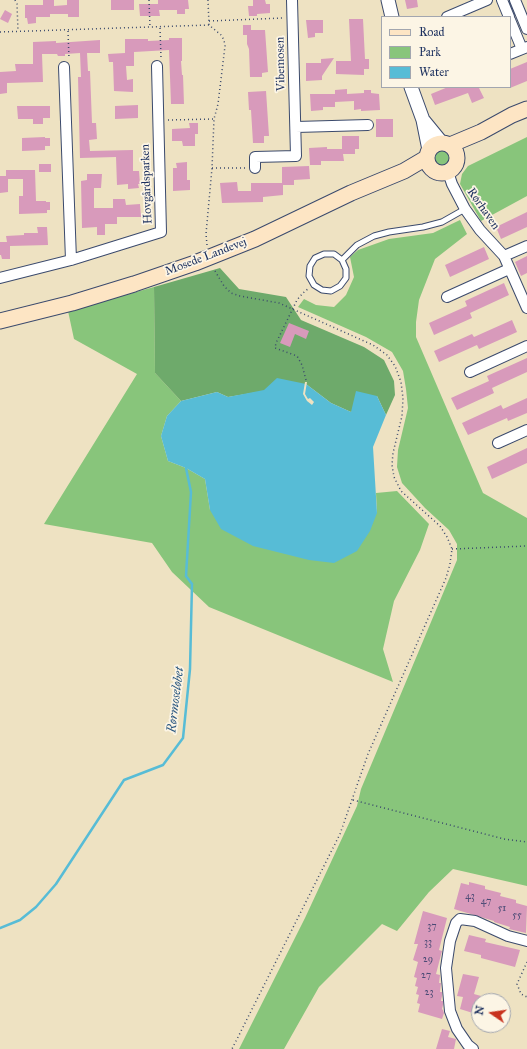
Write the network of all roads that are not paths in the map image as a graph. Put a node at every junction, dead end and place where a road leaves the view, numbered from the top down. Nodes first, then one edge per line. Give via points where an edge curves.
1 (292, 0) edge
2 (388, 0) edge
3 (487, 0) edge
4 (502, 0) edge
5 (514, 0) edge
6 (392, 16) edge
7 (449, 16) edge
8 (508, 16) edge
9 (511, 22) edge
10 (527, 29) edge
11 (525, 48) edge
12 (511, 54) edge
13 (157, 66) road end
14 (64, 67) road end
15 (411, 88) edge
16 (527, 109) edge
17 (423, 120) junction
18 (368, 125) dead end
19 (296, 127) junction
20 (450, 148) junction
21 (429, 159) junction
22 (255, 168) road end
23 (448, 172) junction
24 (465, 209) junction
25 (527, 246) edge
26 (504, 256) junction
27 (71, 260) junction
28 (342, 260) junction
29 (509, 270) junction
30 (0, 278) edge
31 (447, 297) dead end
32 (527, 308) edge
33 (0, 321) edge
34 (527, 346) edge
35 (470, 372) dead end
36 (527, 430) edge
37 (498, 443) dead end
38 (527, 941) edge
39 (473, 1049) edge

1 - 19 street, Vibemosen
2 - 6 street
3 - 7 street
4 - 8 street
5 - 10 street
9 - 11 street
11 - 12 street
13 - 27 street, Hovgårdsparken via 161,232
14 - 27 street
15 - 17 street
16 - 20 main road
17 - 20 street
17 - 21 street
18 - 19 street
19 - 22 street, Vibemosen via 296,156 255,157
20 - 21 main road via 435,144
20 - 23 main road via 456,165
21 - 23 main road via 439,173
21 - 33 main road, Mosede Landevej via 255,239 195,263 72,303
23 - 24 street, Rørhaven
24 - 26 street, Rørhaven
24 - 28 lane via 442,222 374,236 357,245
25 - 26 street
26 - 29 street, Rørhaven
27 - 30 street, Hovgårdsparken
28 - 28 lane via 346,268 346,278 340,286 331,291 322,290 314,285 309,276 310,266 315,258 324,254 334,254
29 - 31 street
29 - 32 street, Rørhaven
34 - 35 street
36 - 37 street
38 - 39 street via 508,936 475,921 460,919 456,923 446,968 450,1011 456,1029

